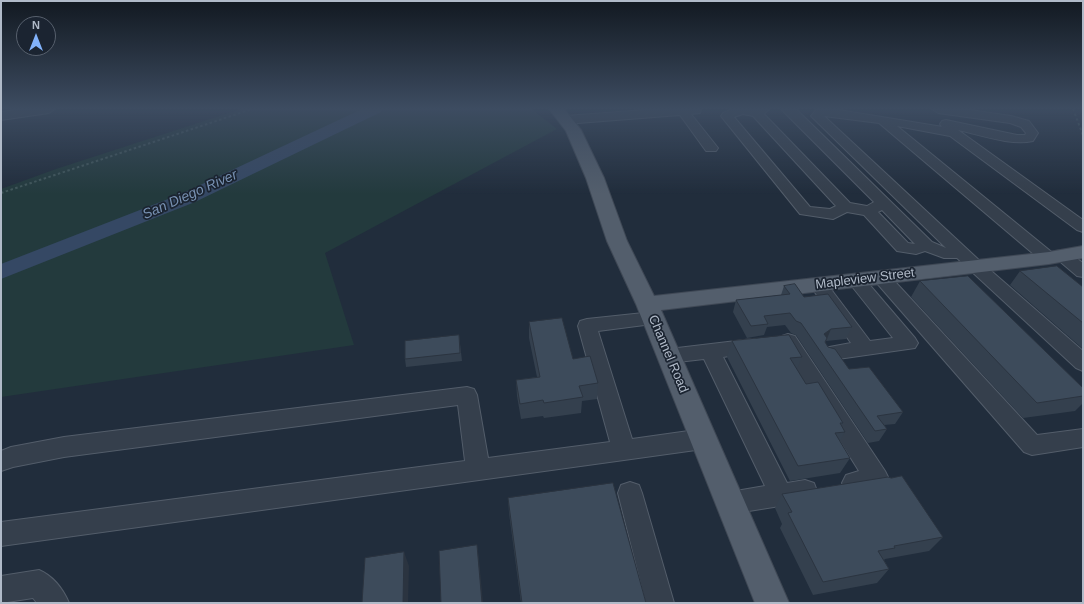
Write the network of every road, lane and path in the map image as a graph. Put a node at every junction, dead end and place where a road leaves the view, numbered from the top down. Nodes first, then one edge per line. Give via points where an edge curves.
1 (173, 137) edge
2 (576, 137) edge
3 (703, 137) edge
4 (744, 137) edge
5 (783, 137) edge
6 (817, 137) edge
7 (839, 137) edge
8 (902, 137) edge
9 (960, 137) edge
10 (1010, 137) edge
11 (1029, 137) edge
12 (711, 148) dead end
13 (1, 193) edge
14 (883, 203) junction
15 (845, 207) junction
16 (869, 211) junction
17 (1083, 227) edge
18 (926, 246) junction
19 (1083, 252) edge
20 (968, 259) junction
21 (1049, 261) junction
22 (948, 269) junction
23 (1083, 272) edge
24 (880, 277) junction
25 (856, 280) junction
26 (818, 284) junction
27 (964, 286) edge
28 (650, 311) junction
29 (865, 348) junction
30 (710, 351) junction
31 (831, 352) edge
32 (668, 356) junction
33 (1083, 363) edge
34 (1083, 438) edge
35 (703, 439) junction
36 (624, 450) junction
37 (1, 461) edge
38 (478, 469) junction
39 (630, 493) dead end
40 (781, 495) junction
41 (730, 503) junction
42 (1, 534) edge
43 (1, 591) edge
44 (55, 603) edge
45 (660, 603) edge
46 (772, 603) edge

1 - 13 path
2 - 28 main road, Channel Road via 592,171 617,242
3 - 12 lane
4 - 15 lane via 805,211 833,214
5 - 15 lane
6 - 14 lane
7 - 20 lane
8 - 21 lane
9 - 17 lane
10 - 11 lane
14 - 16 lane
14 - 18 lane
15 - 16 lane
16 - 18 lane via 903,247 916,249
18 - 20 lane
19 - 21 main road, Mapleview Street
20 - 21 main road, Mapleview Street
20 - 22 main road, Mapleview Street
20 - 33 lane
21 - 23 lane
22 - 24 main road, Mapleview Street
22 - 27 lane
24 - 25 main road, Mapleview Street
24 - 34 lane via 1032,446
25 - 26 main road, Mapleview Street
25 - 29 lane via 908,343
26 - 28 main road, Mapleview Street
26 - 29 lane
28 - 32 main road, Channel Road
28 - 36 lane via 587,326
29 - 31 lane
30 - 32 lane
30 - 40 lane
30 - 40 lane via 788,341 877,479
32 - 35 main road, Channel Road
35 - 36 lane
35 - 41 main road, Channel Road
36 - 38 lane
37 - 38 lane via 64,447 467,395
38 - 42 lane
39 - 45 lane
40 - 41 lane
41 - 46 main road, Channel Road
43 - 44 lane via 39,584

